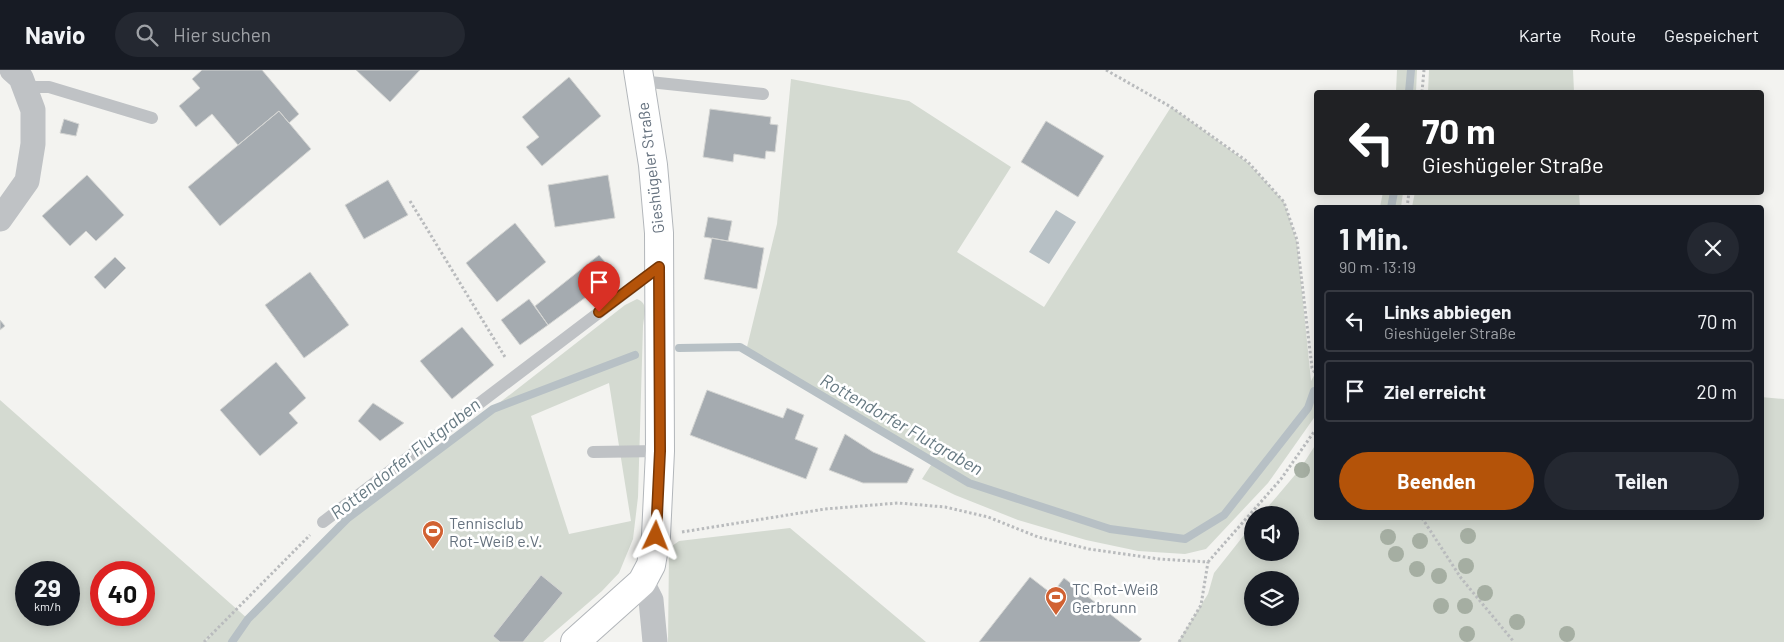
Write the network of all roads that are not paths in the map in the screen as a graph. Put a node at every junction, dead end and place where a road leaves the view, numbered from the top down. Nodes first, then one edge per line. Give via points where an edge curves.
1 (639, 75) edge
2 (18, 79) edge
3 (764, 94) dead end
4 (152, 118) dead end
5 (0, 220) edge
6 (659, 267) junction
7 (660, 451) junction
8 (593, 452) dead end
9 (323, 522) road end
10 (646, 574) junction
11 (575, 642) edge
12 (655, 642) edge

1 - 3 lane
1 - 6 street, Gieshügeler Straße via 653,164
2 - 4 lane
2 - 5 street via 33,110 33,144 27,181
6 - 7 street, Gieshügeler Straße
6 - 9 lane
7 - 8 lane
7 - 10 street, Gieshügeler Straße via 656,536
10 - 11 street
10 - 12 street

